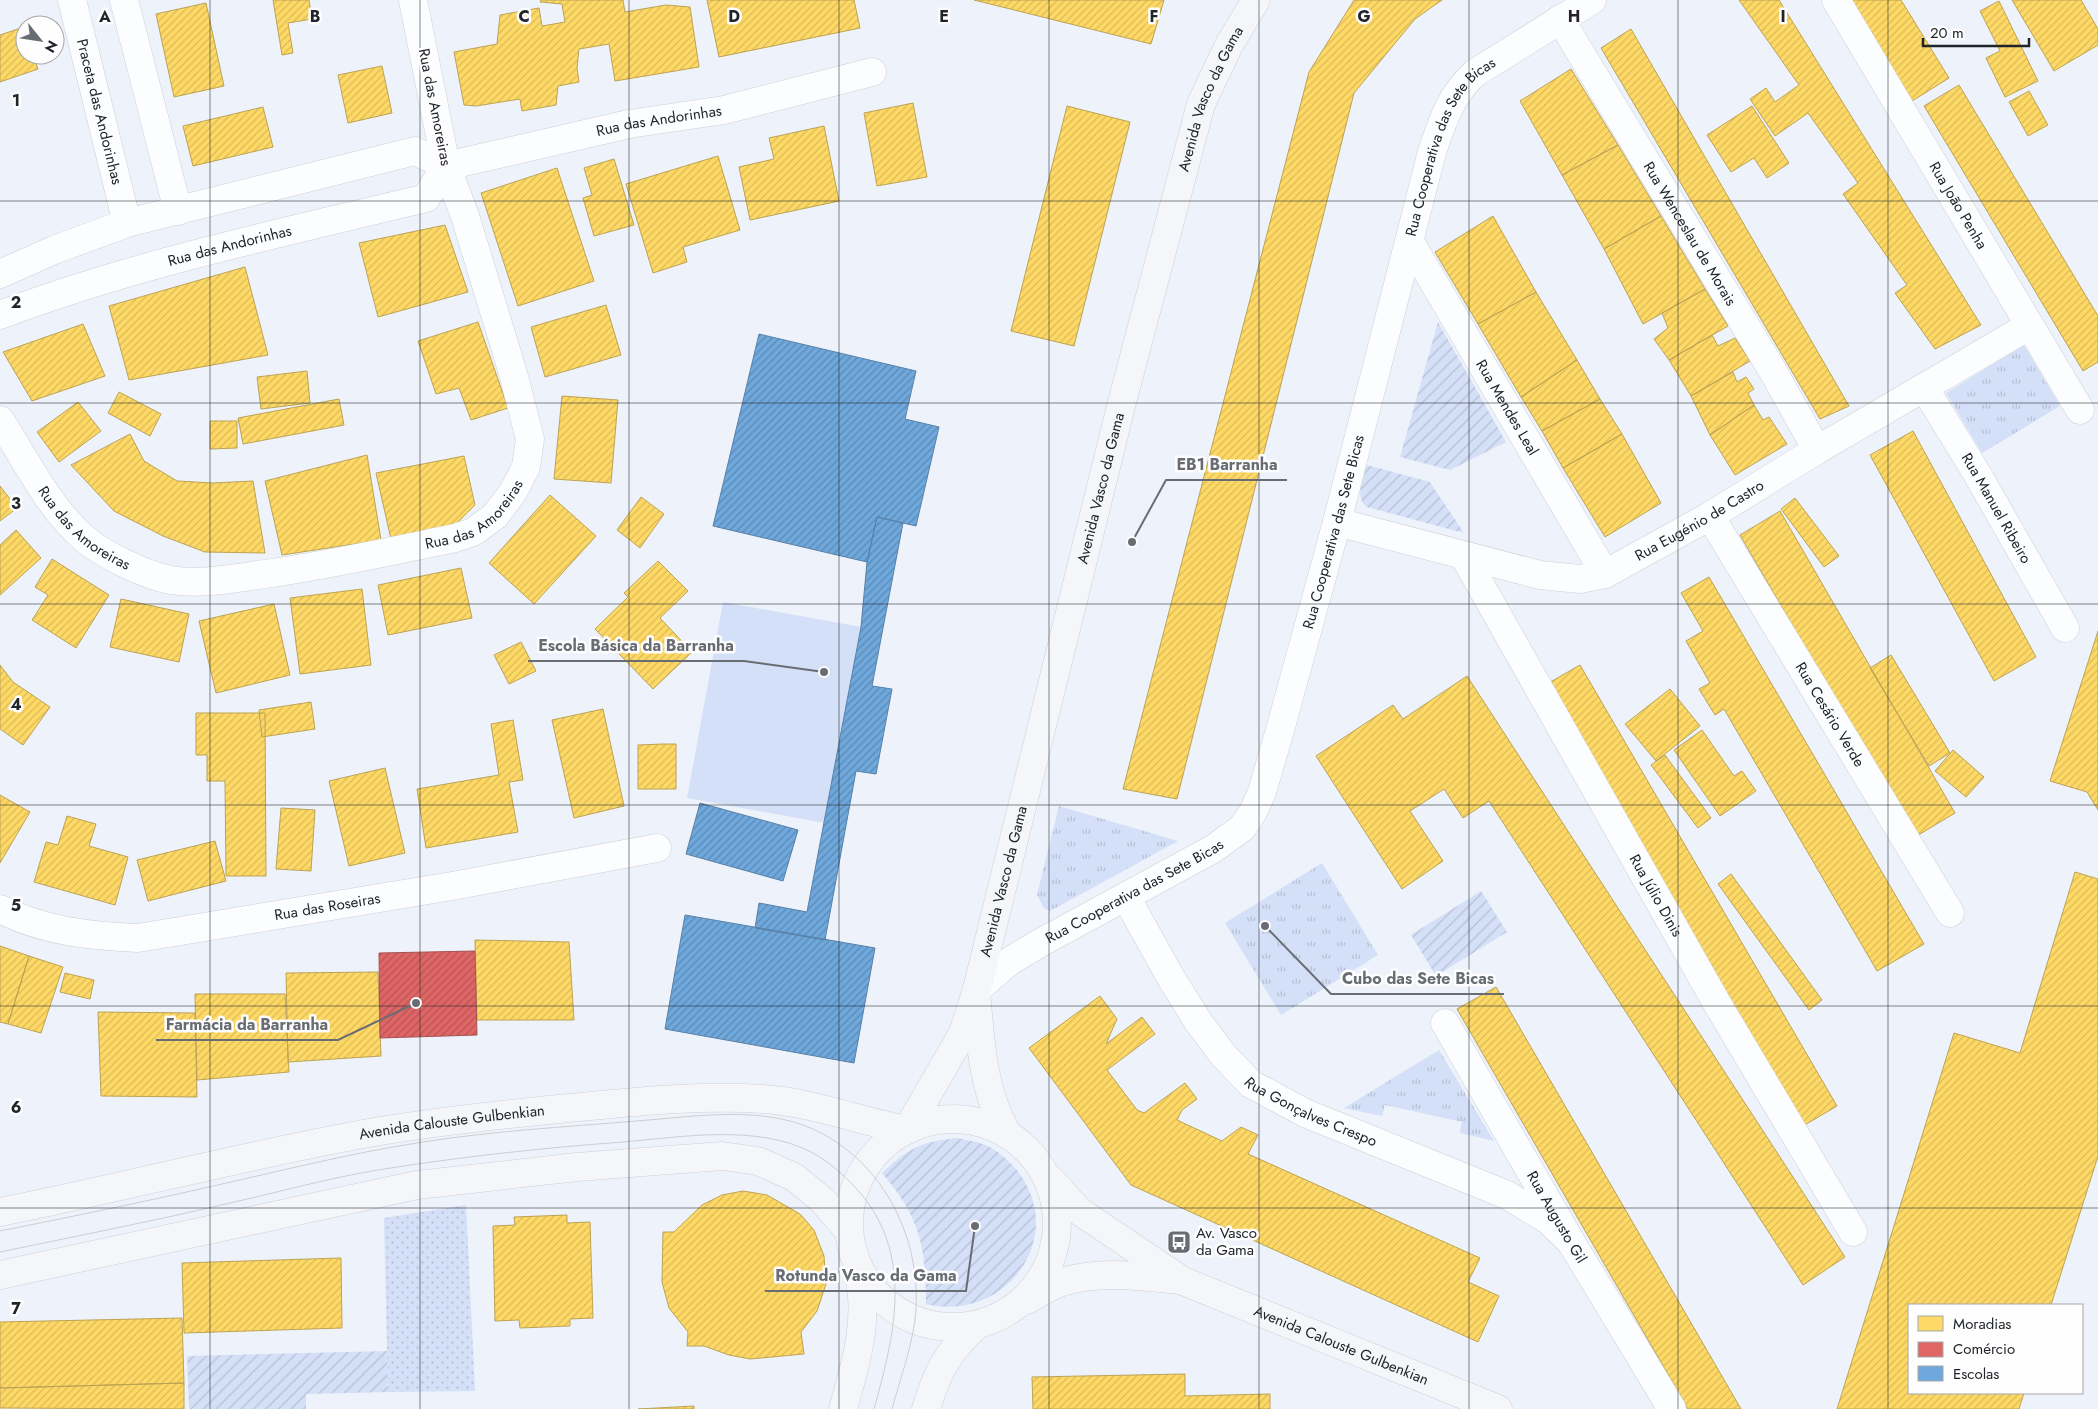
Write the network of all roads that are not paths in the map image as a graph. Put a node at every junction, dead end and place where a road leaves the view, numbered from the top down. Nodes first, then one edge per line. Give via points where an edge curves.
1 (72, 0) edge
2 (124, 0) edge
3 (414, 0) edge
4 (1256, 0) edge
5 (1592, 0) edge
6 (1836, 0) edge
7 (1560, 19) junction
8 (872, 72) dead end
9 (446, 166) junction
10 (178, 210) junction
11 (127, 223) junction
12 (1410, 242) junction
13 (0, 274) edge
14 (0, 315) edge
15 (2029, 326) junction
16 (1925, 388) junction
17 (2080, 410) dead end
18 (0, 420) edge
19 (1817, 450) junction
20 (1710, 516) junction
21 (1337, 522) junction
22 (1464, 556) junction
23 (1605, 574) junction
24 (2065, 628) dead end
25 (657, 848) dead end
26 (1126, 897) junction
27 (0, 909) edge
28 (1950, 914) dead end
29 (976, 989) junction
30 (1445, 1023) dead end
31 (907, 1130) junction
32 (1008, 1134) junction
33 (1043, 1171) junction
34 (0, 1212) edge
35 (1853, 1232) dead end
36 (851, 1241) junction
37 (1571, 1242) junction
38 (0, 1275) edge
39 (1183, 1280) junction
40 (1017, 1305) junction
41 (977, 1325) junction
42 (843, 1409) edge
43 (926, 1409) edge
44 (1498, 1409) edge
45 (1672, 1409) edge

1 - 11 street, Praceta das Andorinhas
2 - 10 street
3 - 9 street, Rua das Amoreiras
4 - 29 main road, Avenida Vasco da Gama via 1229,45 1201,104 1118,415
5 - 7 street, Rua Cooperativa das Sete Bicas
6 - 15 street, Rua João Penha
7 - 12 street, Rua Cooperativa das Sete Bicas via 1475,72 1459,87 1432,152
7 - 19 street, Rua Wenceslau de Morais
8 - 9 street, Rua das Andorinhas via 724,110 629,124
9 - 10 street via 415,151
9 - 14 street, Rua das Andorinhas via 426,198 137,269 69,289
9 - 18 street, Rua das Amoreiras via 468,225 530,440 526,467 513,492 495,516 473,532 308,568 237,578 170,580 114,557 87,541 68,524
10 - 11 street
11 - 13 street
12 - 21 street, Rua Cooperativa das Sete Bicas
12 - 23 street, Rua Mendes Leal
15 - 16 street, Rua Eugénio de Castro
15 - 17 street, Rua João Penha
16 - 19 street, Rua Eugénio de Castro
16 - 24 street, Rua Manuel Ribeiro
19 - 20 street, Rua Eugénio de Castro
20 - 23 street, Rua Eugénio de Castro
20 - 28 street, Rua Cesário Verde
21 - 22 street, Rua Eugénio de Castro
21 - 26 street, Rua Cooperativa das Sete Bicas via 1262,792 1252,812 1242,828 1213,849
22 - 23 street, Rua Eugénio de Castro via 1540,575 1580,579
22 - 35 street, Rua Júlio Dinis via 1715,1000
25 - 27 street, Rua das Roseiras via 138,938 90,936 54,928
26 - 29 street, Rua Cooperativa das Sete Bicas via 1010,961
26 - 37 street, Rua Gonçalves Crespo via 1199,1023 1251,1084 1305,1113 1507,1195 1548,1220
29 - 31 main road, Avenida Vasco da Gama via 963,1033
29 - 32 main road, Avenida Vasco da Gama via 983,1072 990,1098
30 - 37 street, Rua Augusto Gil
31 - 32 main road via 935,1121 960,1119 985,1124
31 - 34 main road, Avenida Calouste Gulbenkian via 800,1104 765,1099 686,1098 599,1105 380,1131
31 - 36 main road via 880,1150 865,1168 850,1209
32 - 33 main road via 1028,1151
33 - 39 main road, Avenida Calouste Gulbenkian via 1079,1211
33 - 40 main road via 1055,1198 1057,1228 1052,1257 1038,1284
36 - 38 main road via 822,1200 794,1177 758,1161 722,1156 577,1167 417,1185
36 - 41 main road via 865,1277 877,1294 896,1310 915,1320 945,1328
36 - 42 main road via 860,1278 862,1324 859,1350
37 - 45 street, Rua Augusto Gil
39 - 40 main road, Avenida Calouste Gulbenkian via 1118,1274 1089,1276 1061,1282
39 - 44 main road, Avenida Calouste Gulbenkian
40 - 41 main road
41 - 43 main road via 942,1365

